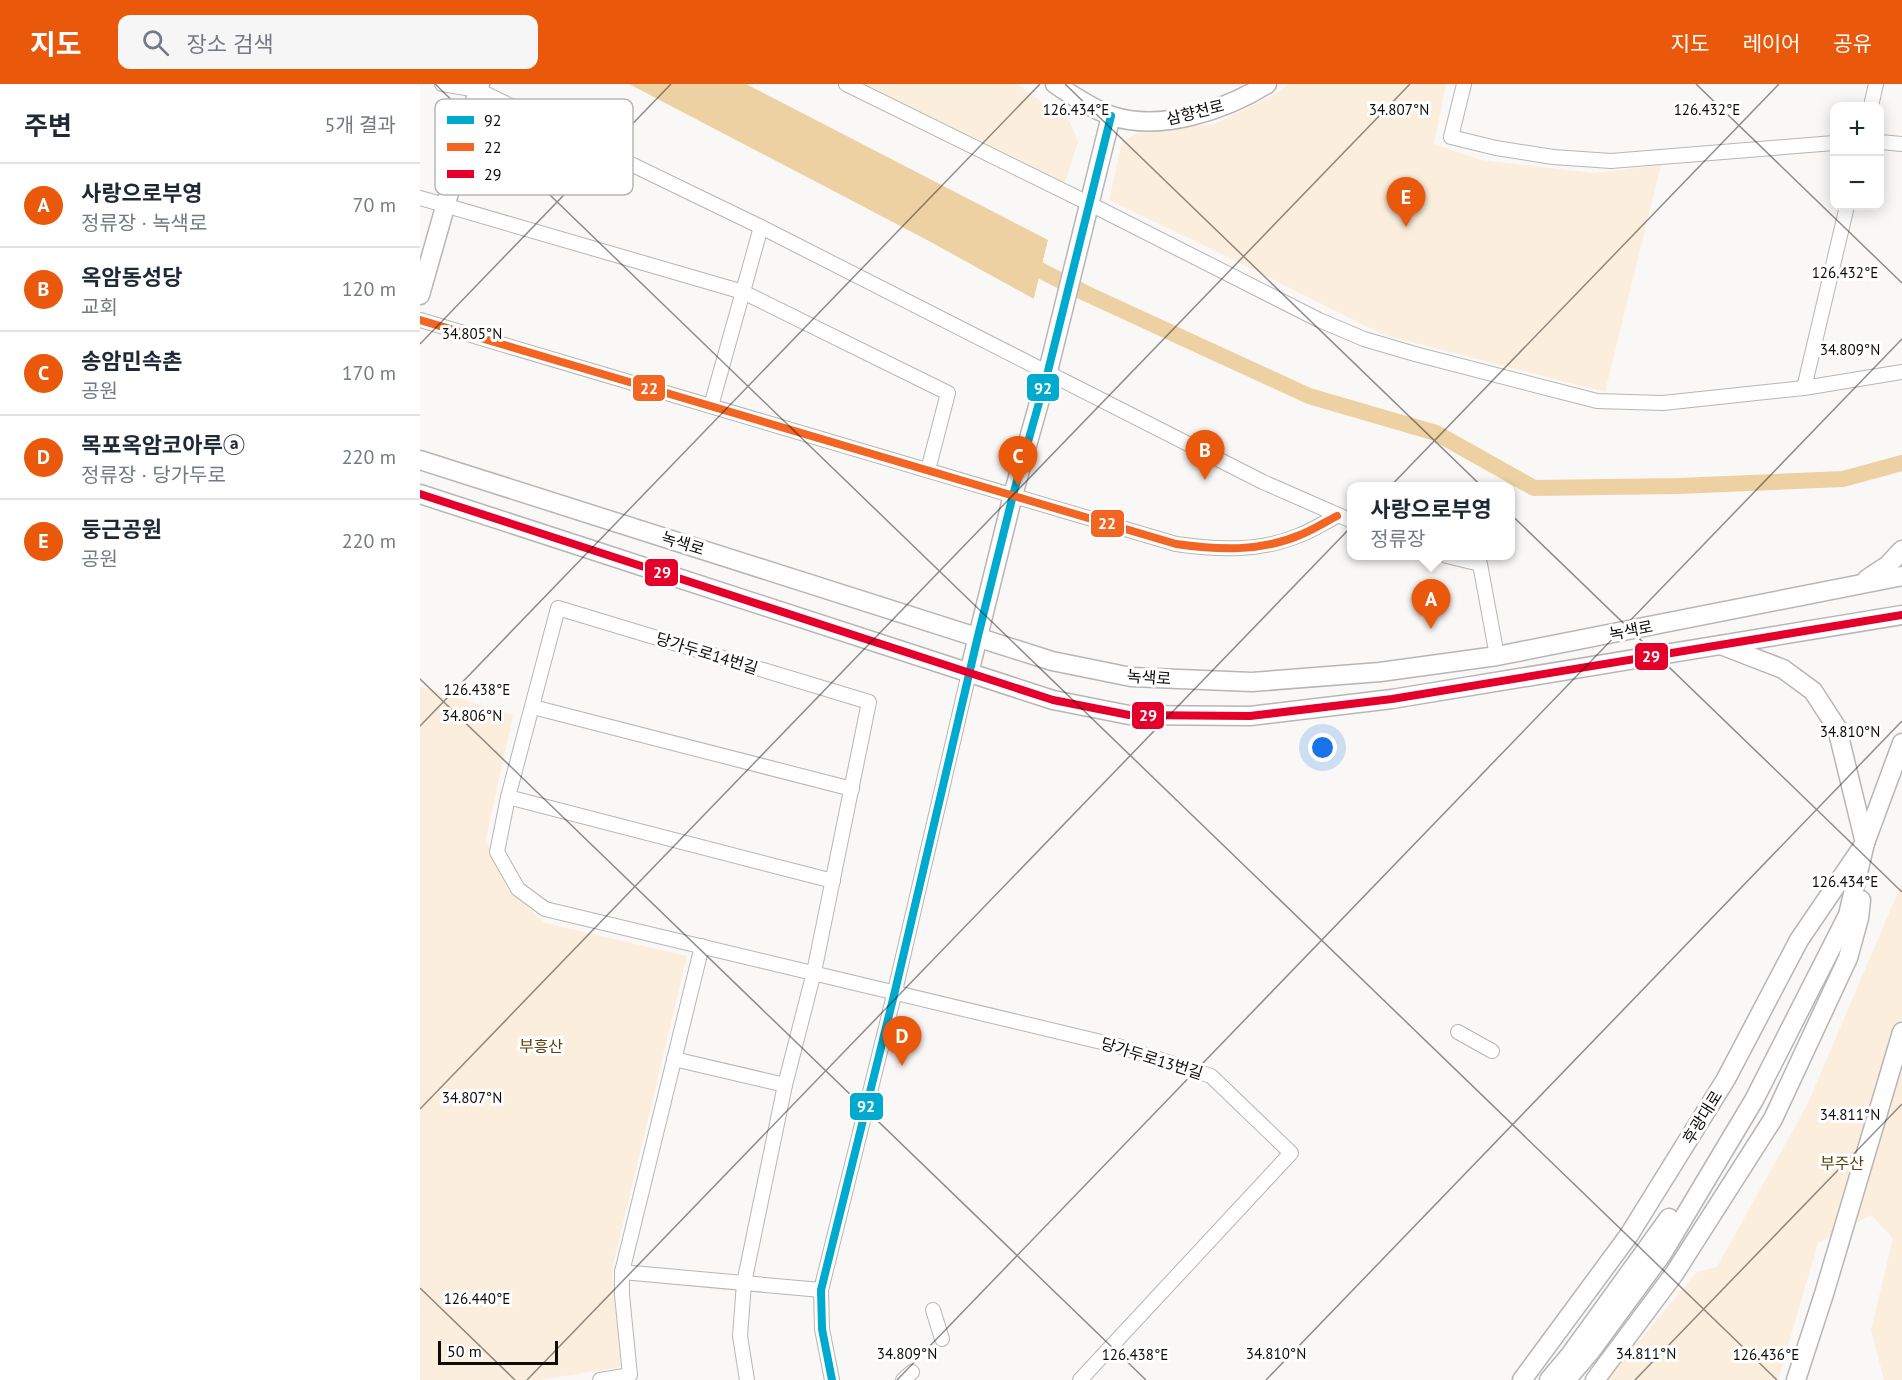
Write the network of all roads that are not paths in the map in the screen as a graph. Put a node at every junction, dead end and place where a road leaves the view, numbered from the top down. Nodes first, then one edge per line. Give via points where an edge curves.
1 (442, 84) edge
2 (846, 84) edge
3 (1055, 84) edge
4 (1267, 84) edge
5 (1464, 84) edge
6 (1876, 84) edge
7 (479, 87) edge
8 (503, 99) edge
9 (1872, 102) edge
10 (1111, 116) junction
11 (1884, 142) edge
12 (1830, 143) edge
13 (1902, 144) edge
14 (633, 163) edge
15 (449, 195) edge
16 (420, 198) edge
17 (446, 206) junction
18 (1089, 209) junction
19 (1846, 210) edge
20 (761, 227) junction
21 (742, 292) junction
22 (420, 295) edge
23 (420, 320) edge
24 (1049, 364) junction
25 (1902, 372) edge
26 (1804, 388) junction
27 (711, 405) junction
28 (420, 460) edge
29 (928, 470) junction
30 (420, 494) edge
31 (1013, 495) junction
32 (1337, 516) junction
33 (1347, 519) edge
34 (1902, 550) edge
35 (1465, 560) edge
36 (1902, 576) edge
37 (1859, 584) junction
38 (1902, 615) edge
39 (978, 636) junction
40 (1719, 645) junction
41 (1497, 656) junction
42 (969, 673) junction
43 (533, 707) junction
44 (1902, 743) edge
45 (1902, 766) edge
46 (1887, 784) junction
47 (852, 789) junction
48 (508, 797) junction
49 (1864, 843) junction
50 (833, 881) junction
51 (702, 946) junction
52 (814, 972) junction
53 (895, 992) junction
54 (1458, 1032) dead end
55 (1902, 1032) edge
56 (1492, 1051) dead end
57 (674, 1059) junction
58 (785, 1085) junction
59 (622, 1272) junction
60 (744, 1283) junction
61 (821, 1290) junction
62 (933, 1310) dead end
63 (942, 1339) dead end
64 (631, 1377) edge
65 (600, 1380) edge
66 (747, 1380) edge
67 (832, 1380) edge
68 (1080, 1380) edge
69 (1522, 1380) edge
70 (1549, 1380) edge
71 (1566, 1380) edge
72 (1595, 1380) edge
73 (1796, 1380) edge

1 - 7 street
2 - 18 street
3 - 10 street, 삼향천로
4 - 10 street, 삼향천로 via 1223,107 1189,117 1163,121
5 - 12 street via 1451,137 1508,150 1611,161
6 - 9 street
7 - 8 street
10 - 18 street
11 - 13 street
14 - 20 street
15 - 17 street
16 - 17 street
17 - 21 street
17 - 22 street
18 - 24 street
18 - 26 street via 1337,327 1394,348 1494,376 1597,401 1663,403
19 - 26 street
20 - 21 street
20 - 24 street via 875,286
21 - 27 street
21 - 29 street via 948,393
23 - 27 street
24 - 31 street
24 - 32 street via 1263,482
25 - 26 street
27 - 29 street
28 - 39 street, 녹색로
29 - 31 street
30 - 42 street, 녹색로
31 - 32 street via 1176,544 1225,549 1278,542
31 - 39 street
32 - 33 street
34 - 37 street via 1888,566
35 - 41 street via 1479,564
36 - 37 street, 녹색로
37 - 41 street, 녹색로
38 - 40 street, 녹색로
39 - 41 street, 녹색로 via 1052,661 1131,677 1252,682 1380,672
39 - 42 street
40 - 42 street, 녹색로 via 1392,699 1250,716 1130,715 1053,700
40 - 49 street via 1783,669 1813,691 1837,728
42 - 53 street
43 - 47 street
43 - 47 street, 당가두로14번길 via 558,608 869,702
43 - 48 street, 당가두로14번길
44 - 46 street, 후광대로
45 - 46 street
46 - 49 street, 후광대로
47 - 50 street, 당가두로14번길
48 - 50 street
48 - 51 street, 당가두로14번길 via 497,852 518,889 545,909
49 - 69 street, 후광대로 via 1799,940 1726,1079 1629,1235
49 - 70 street, 후광대로 via 1832,920 1745,1095 1661,1232
49 - 71 street, 후광대로 via 1848,915 1754,1100 1662,1254
49 - 72 street, 후광대로 via 1859,918 1848,958 1773,1119 1674,1274
50 - 52 street, 당가두로14번길
51 - 52 street, 당가두로14번길
51 - 57 street
52 - 53 street
52 - 58 street
53 - 61 street
53 - 68 street, 당가두로13번길 via 1118,1046 1211,1076 1291,1153
54 - 56 street
55 - 73 street
57 - 58 street
57 - 59 street
58 - 60 street
59 - 60 street
59 - 64 street
60 - 61 street
60 - 66 street via 740,1336
61 - 67 street via 822,1329
62 - 63 street
64 - 65 street

